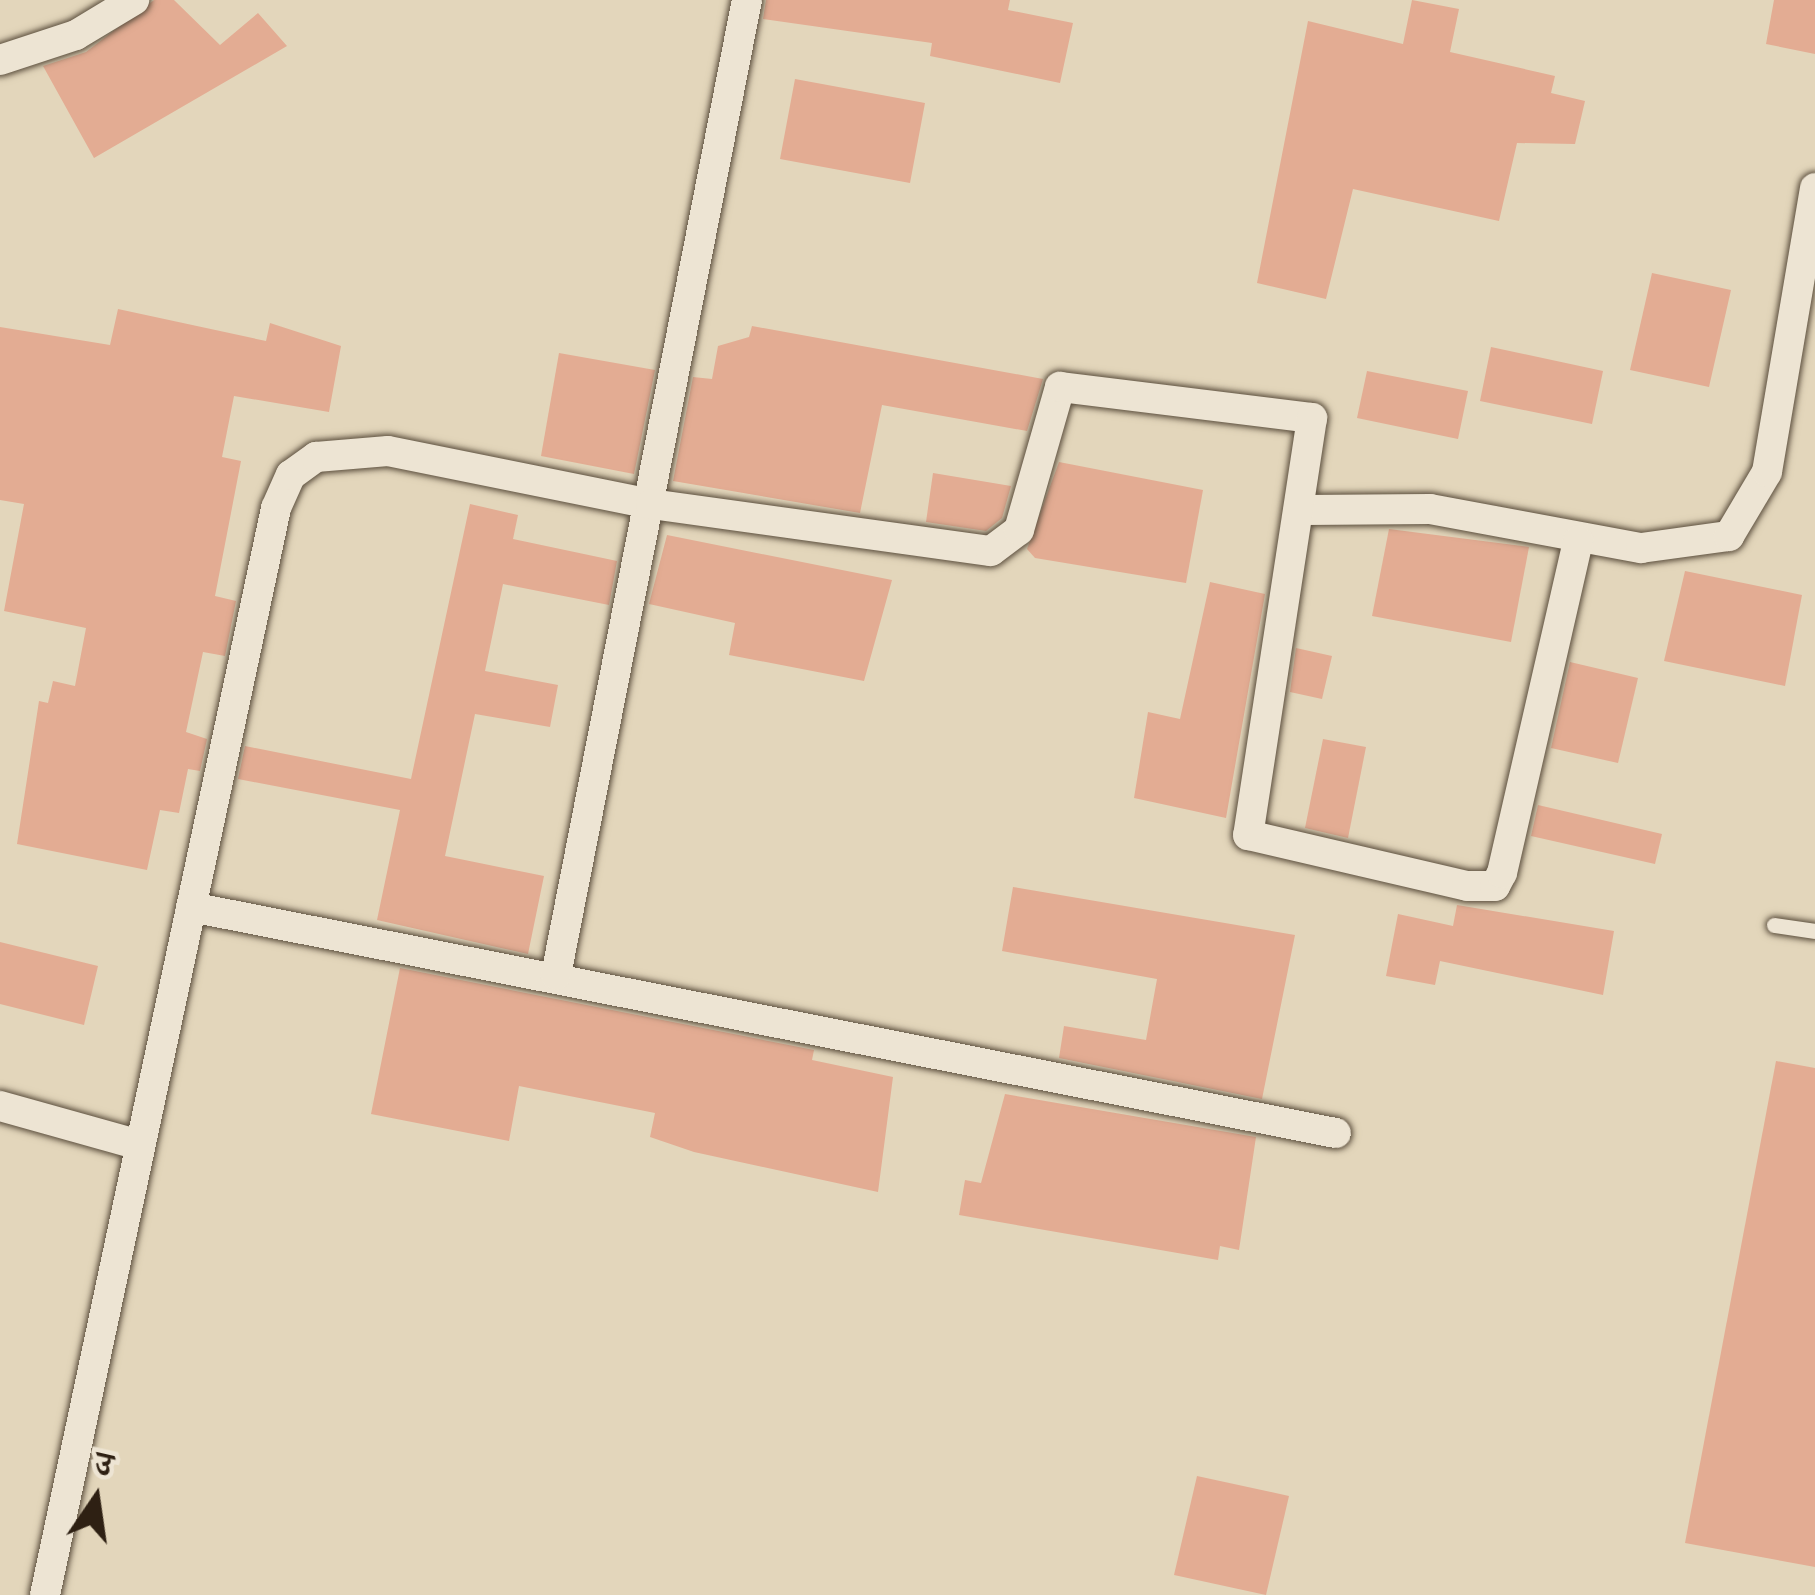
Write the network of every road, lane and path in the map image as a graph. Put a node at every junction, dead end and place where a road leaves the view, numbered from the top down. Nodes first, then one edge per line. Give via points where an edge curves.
1 (134, 0) edge
2 (746, 0) edge
3 (0, 60) edge
4 (1815, 188) edge
5 (651, 504) junction
6 (1306, 510) junction
7 (1578, 541) junction
8 (191, 907) junction
9 (1774, 925) dead end
10 (1815, 931) edge
11 (556, 975) junction
12 (0, 1106) edge
13 (1336, 1133) dead end
14 (136, 1144) junction
15 (46, 1595) edge

1 - 3 street via 76,35
2 - 5 street
4 - 7 street via 1754,509 1729,536 1696,548
5 - 6 street via 991,551 1019,530 1049,402 1060,388 1088,385 1312,418
5 - 8 street via 388,451 316,457 291,475
5 - 11 street
6 - 7 street via 1430,509
6 - 7 street via 1248,835 1467,886 1495,886 1502,874
8 - 11 street
8 - 14 street
9 - 10 lane
11 - 13 street
12 - 14 street
14 - 15 street

